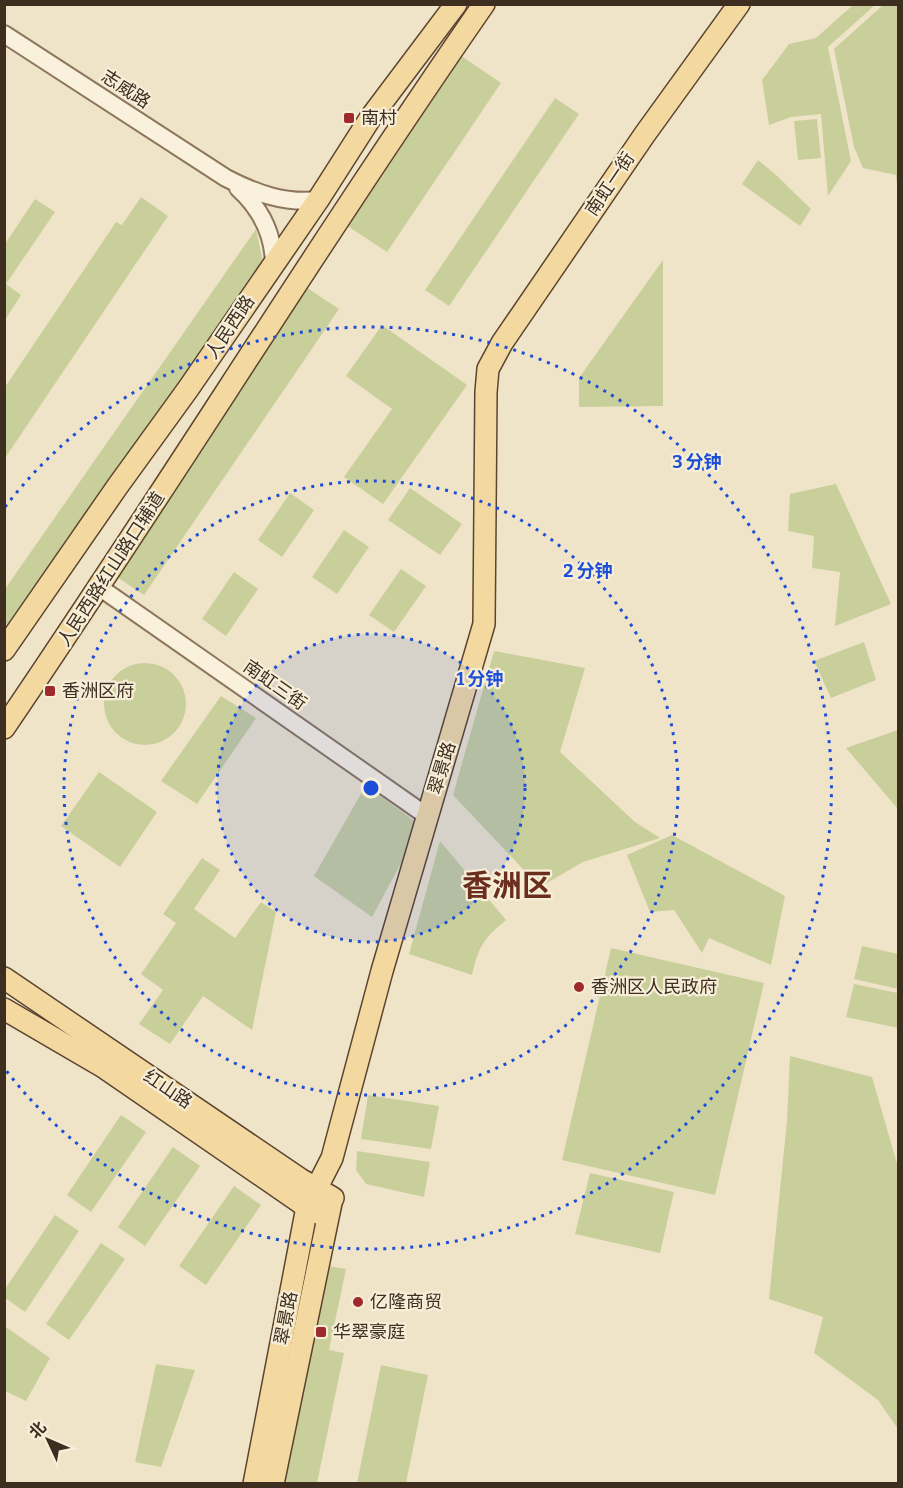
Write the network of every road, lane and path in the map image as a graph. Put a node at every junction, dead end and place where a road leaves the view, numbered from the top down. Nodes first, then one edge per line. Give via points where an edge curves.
1 (438, 4) edge
2 (456, 4) edge
3 (484, 4) edge
4 (739, 4) edge
5 (4, 34) edge
6 (372, 117) junction
7 (226, 178) junction
8 (318, 200) junction
9 (274, 263) junction
10 (488, 369) joint
11 (215, 407) joint
12 (99, 587) junction
13 (4, 650) edge
14 (4, 728) edge
15 (427, 816) junction
16 (4, 978) edge
17 (4, 1009) edge
18 (320, 1202) junction
19 (254, 1484) edge
20 (273, 1484) edge

1 - 6 main road
2 - 6 main road, 人民西路
3 - 11 main road, 人民西路
4 - 10 main road, 南虹一街 via 645,134
5 - 7 street, 志威路
6 - 8 main road, 人民西路
7 - 8 street, 志威路 via 279,198
7 - 9 street, 志威路 via 254,204 268,228
8 - 9 main road, 人民西路
9 - 13 main road, 人民西路
10 - 15 main road, 翠景路 via 484,624
11 - 12 main road, 人民西路红山路口辅道
12 - 14 main road, 人民西路红山路口辅道
12 - 15 street, 南虹三街
15 - 18 main road, 翠景路
16 - 18 main road, 红山路
17 - 18 main road, 红山路
18 - 19 main road, 翠景路
18 - 20 main road, 翠景路

